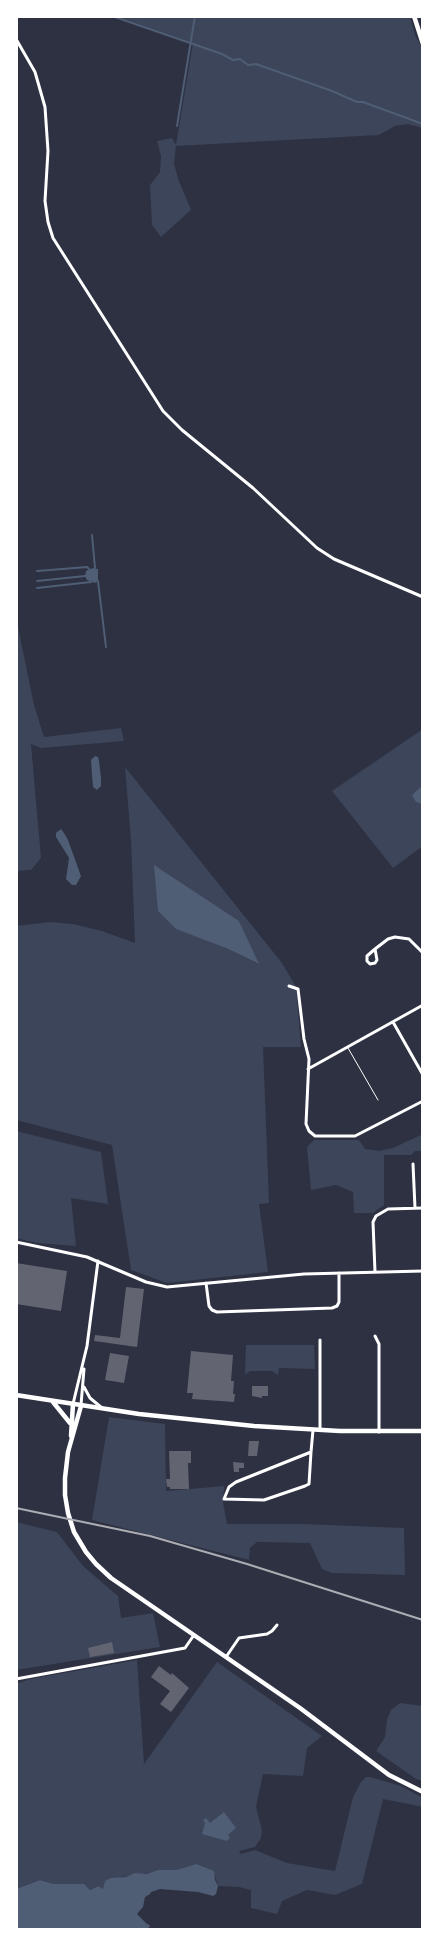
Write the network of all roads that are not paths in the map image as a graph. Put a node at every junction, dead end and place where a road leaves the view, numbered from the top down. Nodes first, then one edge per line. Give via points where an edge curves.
1 (414, 16) edge
2 (16, 40) edge
3 (423, 44) edge
4 (423, 597) edge
5 (375, 949) junction
6 (423, 953) edge
7 (289, 986) dead end
8 (423, 1005) edge
9 (392, 1022) junction
10 (348, 1048) junction
11 (308, 1069) junction
12 (423, 1075) edge
13 (378, 1100) dead end
14 (423, 1101) edge
15 (414, 1164) dead end
16 (415, 1208) junction
17 (423, 1208) edge
18 (16, 1242) edge
19 (98, 1261) junction
20 (423, 1271) edge
21 (375, 1272) junction
22 (339, 1273) junction
23 (206, 1283) junction
24 (375, 1336) dead end
25 (320, 1340) dead end
26 (84, 1363) junction
27 (84, 1386) junction
28 (16, 1395) edge
29 (52, 1401) junction
30 (74, 1404) junction
31 (81, 1406) junction
32 (102, 1409) junction
33 (71, 1424) junction
34 (313, 1430) junction
35 (320, 1430) junction
36 (423, 1431) edge
37 (380, 1432) junction
38 (71, 1440) junction
39 (311, 1452) junction
40 (277, 1626) dead end
41 (194, 1635) junction
42 (226, 1657) junction
43 (16, 1679) edge
44 (423, 1792) edge

1 - 3 main road
2 - 4 street via 35,72 45,107 48,151 45,201 54,238 163,411 317,548 334,559
5 - 5 street via 366,957 370,964 377,960
5 - 6 street via 388,939 402,936 414,942
7 - 11 street via 298,989
8 - 9 street
9 - 10 street
9 - 12 street
10 - 11 street
10 - 13 lane
11 - 14 street via 306,1124 315,1136 355,1136
15 - 16 street
16 - 17 street
16 - 21 street via 388,1209 376,1216 373,1222
18 - 19 street
19 - 23 street via 146,1282 167,1287
19 - 26 street
20 - 21 street
21 - 22 street
22 - 23 street
22 - 23 street via 339,1302 332,1308 217,1312 209,1306
24 - 37 street via 378,1344
25 - 35 street
26 - 27 street
26 - 30 street
27 - 31 street
27 - 32 street via 90,1398
28 - 29 main road
29 - 30 main road
29 - 33 main road
30 - 31 main road
30 - 33 main road
31 - 32 main road
31 - 38 main road
32 - 34 main road
33 - 38 main road
34 - 35 main road
34 - 39 street
35 - 37 main road
36 - 37 main road
38 - 41 main road via 65,1478 66,1504 71,1524 86,1552 111,1578
39 - 39 street via 236,1482 229,1487 224,1500 264,1500 309,1484
40 - 42 street via 267,1634 239,1638
41 - 42 main road
41 - 43 street via 185,1648
42 - 44 main road via 389,1775

